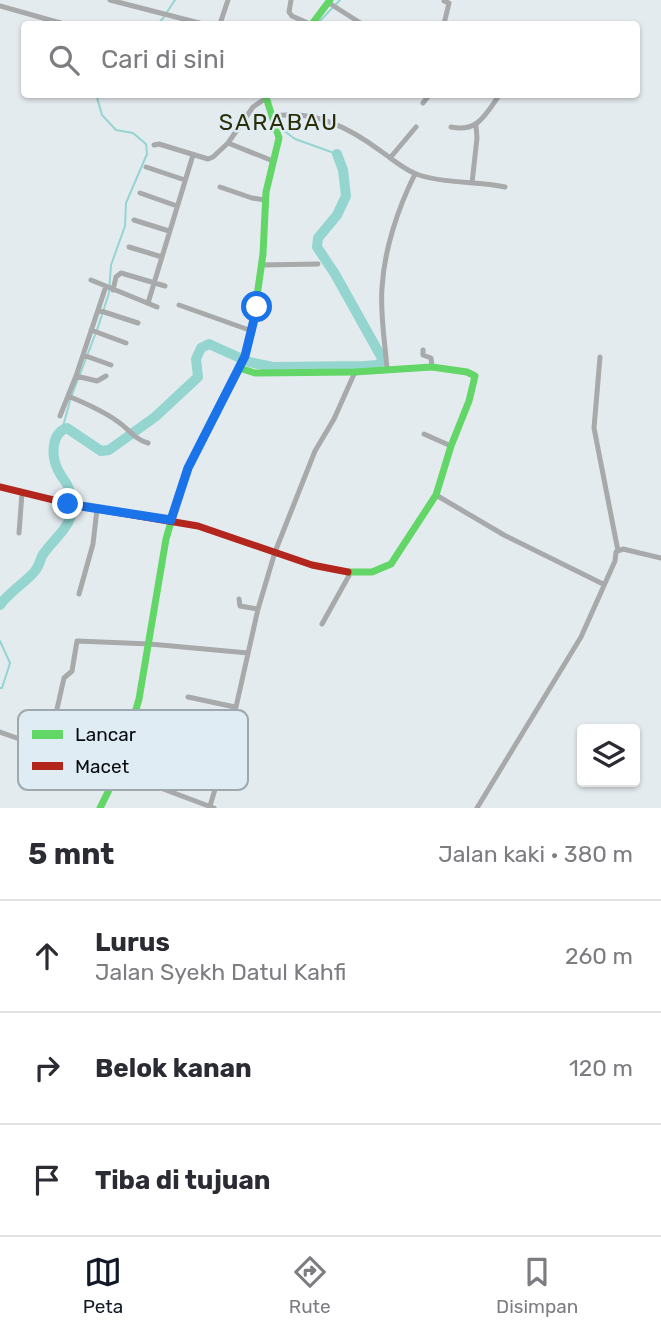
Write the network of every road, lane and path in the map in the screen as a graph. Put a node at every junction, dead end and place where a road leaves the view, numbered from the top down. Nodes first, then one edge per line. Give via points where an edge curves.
1 (110, 0) edge
2 (228, 0) edge
3 (289, 1) edge
4 (444, 1) edge
5 (332, 4) edge
6 (0, 6) edge
7 (53, 21) edge
8 (192, 21) edge
9 (221, 21) edge
10 (304, 21) edge
11 (314, 21) edge
12 (358, 21) edge
13 (445, 21) edge
14 (264, 98) edge
15 (265, 98) edge
16 (427, 98) edge
17 (497, 98) edge
18 (423, 103) dead end
19 (273, 117) junction
20 (476, 125) junction
21 (416, 127) dead end
22 (451, 127) dead end
23 (228, 144) junction
24 (154, 145) dead end
25 (193, 155) junction
26 (390, 158) junction
27 (273, 161) junction
28 (146, 167) dead end
29 (415, 174) junction
30 (185, 180) junction
31 (472, 183) junction
32 (220, 187) dead end
33 (505, 187) dead end
34 (140, 193) dead end
35 (265, 200) junction
36 (177, 205) junction
37 (134, 220) dead end
38 (169, 231) junction
39 (128, 247) dead end
40 (162, 257) junction
41 (318, 264) dead end
42 (261, 265) junction
43 (91, 280) dead end
44 (153, 282) junction
45 (165, 286) dead end
46 (109, 288) junction
47 (148, 303) junction
48 (178, 304) dead end
49 (157, 307) dead end
50 (101, 312) junction
51 (138, 323) dead end
52 (252, 331) junction
53 (94, 332) junction
54 (126, 343) dead end
55 (423, 350) dead end
56 (87, 356) junction
57 (600, 357) dead end
58 (111, 365) dead end
59 (239, 367) junction
60 (432, 368) junction
61 (387, 369) junction
62 (355, 372) junction
63 (106, 376) dead end
64 (78, 377) junction
65 (71, 397) junction
66 (60, 416) dead end
67 (424, 434) dead end
68 (148, 443) dead end
69 (451, 446) junction
70 (0, 487) edge
71 (22, 493) junction
72 (436, 495) junction
73 (97, 509) junction
74 (171, 520) junction
75 (19, 533) dead end
76 (618, 551) junction
77 (275, 552) junction
78 (661, 558) edge
79 (351, 572) junction
80 (603, 584) junction
81 (79, 594) dead end
82 (239, 600) dead end
83 (258, 610) junction
84 (322, 624) dead end
85 (211, 640) dead end
86 (150, 644) junction
87 (209, 648) junction
88 (248, 653) junction
89 (188, 696) dead end
90 (235, 707) junction
91 (57, 710) edge
92 (136, 710) edge
93 (234, 710) edge
94 (0, 732) edge
95 (18, 738) edge
96 (109, 790) edge
97 (170, 790) edge
98 (216, 790) edge
99 (212, 807) edge
100 (100, 808) edge
101 (477, 808) edge

1 - 8 street
2 - 9 street
3 - 10 street via 289,12
4 - 13 street via 449,3
5 - 11 street
5 - 12 street
6 - 7 street
14 - 23 street
15 - 19 street
16 - 18 street
17 - 20 street
19 - 26 street via 328,121
19 - 27 street via 279,138
20 - 22 street
20 - 31 street
21 - 26 street
23 - 25 street via 211,159
23 - 27 street
24 - 25 street
25 - 30 street
26 - 29 street
27 - 35 street
28 - 30 street
29 - 31 street
29 - 61 street via 391,237 382,288
30 - 36 street
31 - 33 street
32 - 35 street
34 - 36 street
35 - 42 street
36 - 38 street
37 - 38 street
38 - 40 street
39 - 40 street
40 - 44 street
41 - 42 street
42 - 52 street
43 - 46 street
44 - 45 street
44 - 46 street via 120,273
44 - 47 street
46 - 47 street
46 - 50 street
47 - 49 street
48 - 52 street
50 - 51 street
50 - 53 street
52 - 59 street
53 - 54 street
53 - 56 street
55 - 60 street via 423,355 431,358
56 - 58 street
56 - 64 street
57 - 76 street via 594,428
59 - 62 street via 255,373
59 - 74 street via 188,468
60 - 61 street
60 - 69 street via 475,376
61 - 62 street
62 - 77 street via 314,452
63 - 64 street via 97,381
64 - 65 street
65 - 66 street
65 - 68 street
67 - 69 street
69 - 72 street
70 - 71 street
71 - 73 street
71 - 75 street
72 - 79 street via 391,564 369,573
72 - 80 street
73 - 74 street
73 - 81 street
74 - 77 street
74 - 86 street
76 - 78 street
76 - 80 street
77 - 79 street via 322,568
77 - 83 street
79 - 84 street
80 - 101 street via 581,637
82 - 83 street via 240,606
83 - 88 street
85 - 87 street
86 - 87 street
86 - 91 street via 76,642 72,671 64,678
86 - 92 street
87 - 88 street
88 - 90 street
89 - 90 street
90 - 93 street
94 - 95 street
96 - 100 street
97 - 99 street
98 - 99 street

